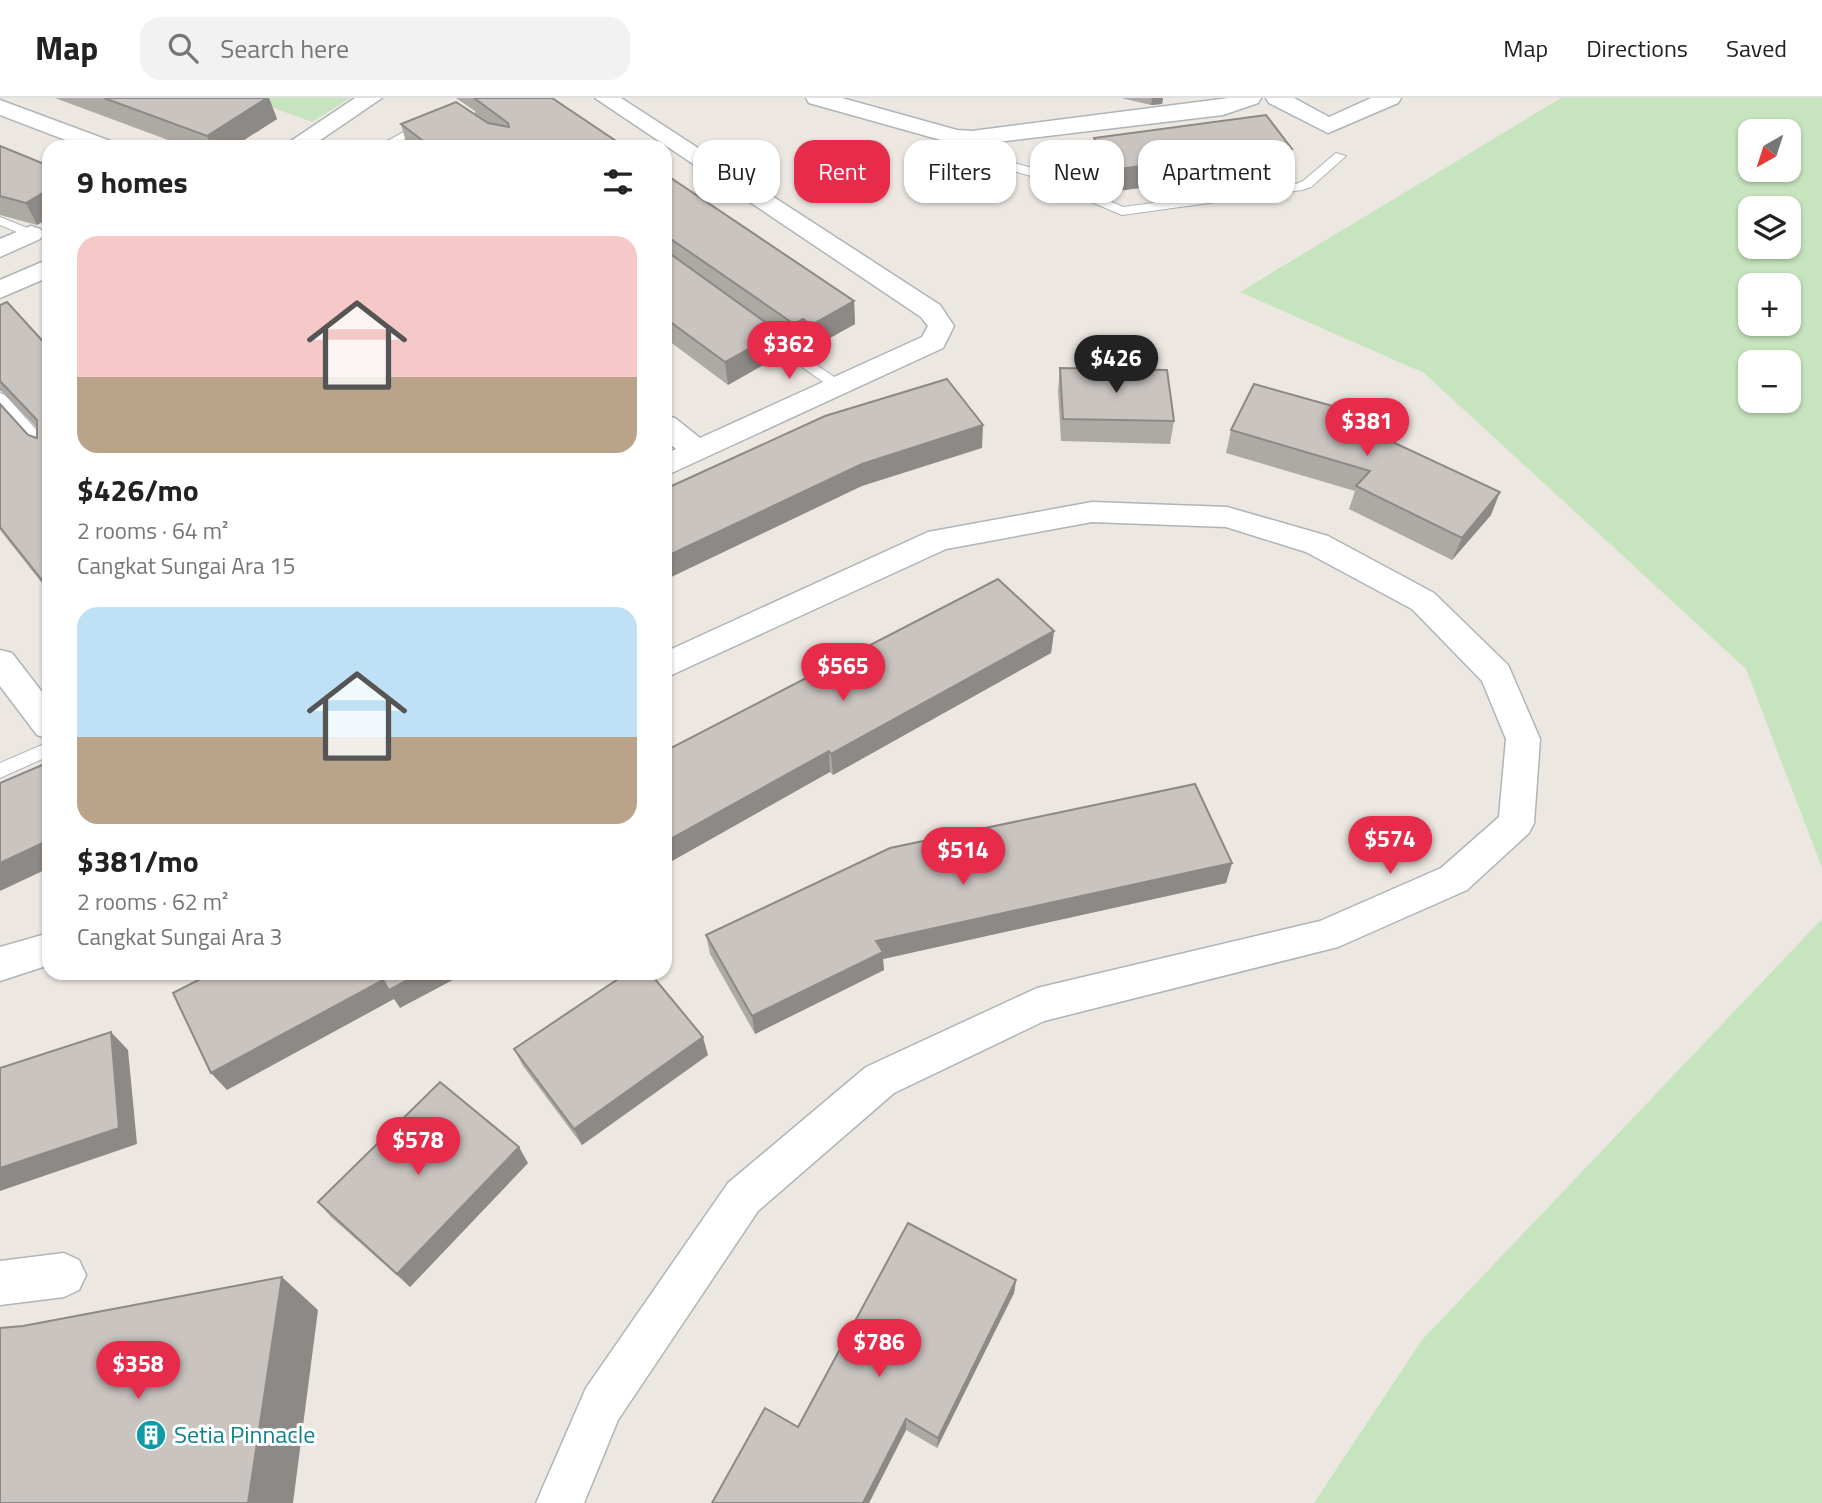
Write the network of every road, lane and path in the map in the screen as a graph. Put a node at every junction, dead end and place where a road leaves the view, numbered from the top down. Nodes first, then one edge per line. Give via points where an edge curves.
1 (371, 98) edge
2 (606, 98) edge
3 (817, 98) edge
4 (1250, 98) edge
5 (1277, 98) edge
6 (1390, 98) edge
7 (0, 107) edge
8 (433, 118) edge
9 (956, 137) junction
10 (87, 140) edge
11 (305, 140) edge
12 (394, 140) edge
13 (670, 140) edge
14 (672, 141) edge
15 (1340, 156) dead end
16 (0, 221) edge
17 (31, 234) joint
18 (0, 249) edge
19 (42, 270) edge
20 (0, 290) edge
21 (751, 324) edge
22 (838, 386) junction
23 (0, 398) edge
24 (672, 431) edge
25 (42, 445) edge
26 (696, 451) junction
27 (672, 463) edge
28 (0, 662) edge
29 (672, 664) edge
30 (42, 717) edge
31 (42, 752) edge
32 (0, 771) edge
33 (42, 950) edge
34 (0, 964) edge
35 (64, 1275) dead end
36 (0, 1283) edge
37 (560, 1503) edge

1 - 11 street
2 - 13 street
3 - 9 street
4 - 9 street via 1223,108
5 - 6 street via 1328,126
7 - 10 street
8 - 12 lane
9 - 15 lane via 978,157 1032,172 1122,211 1298,187
14 - 22 street via 931,311 940,326 933,342
16 - 17 lane
17 - 18 street
19 - 20 street
21 - 22 lane
22 - 26 street
23 - 25 lane
24 - 26 street
26 - 27 street
28 - 30 street
29 - 37 street via 939,540 1092,512 1227,517 1317,544 1423,601 1496,674 1523,738 1516,823 1454,880 1325,936 1037,1005 880,1080 743,1197 602,1404
31 - 32 lane
33 - 34 street
35 - 36 street

